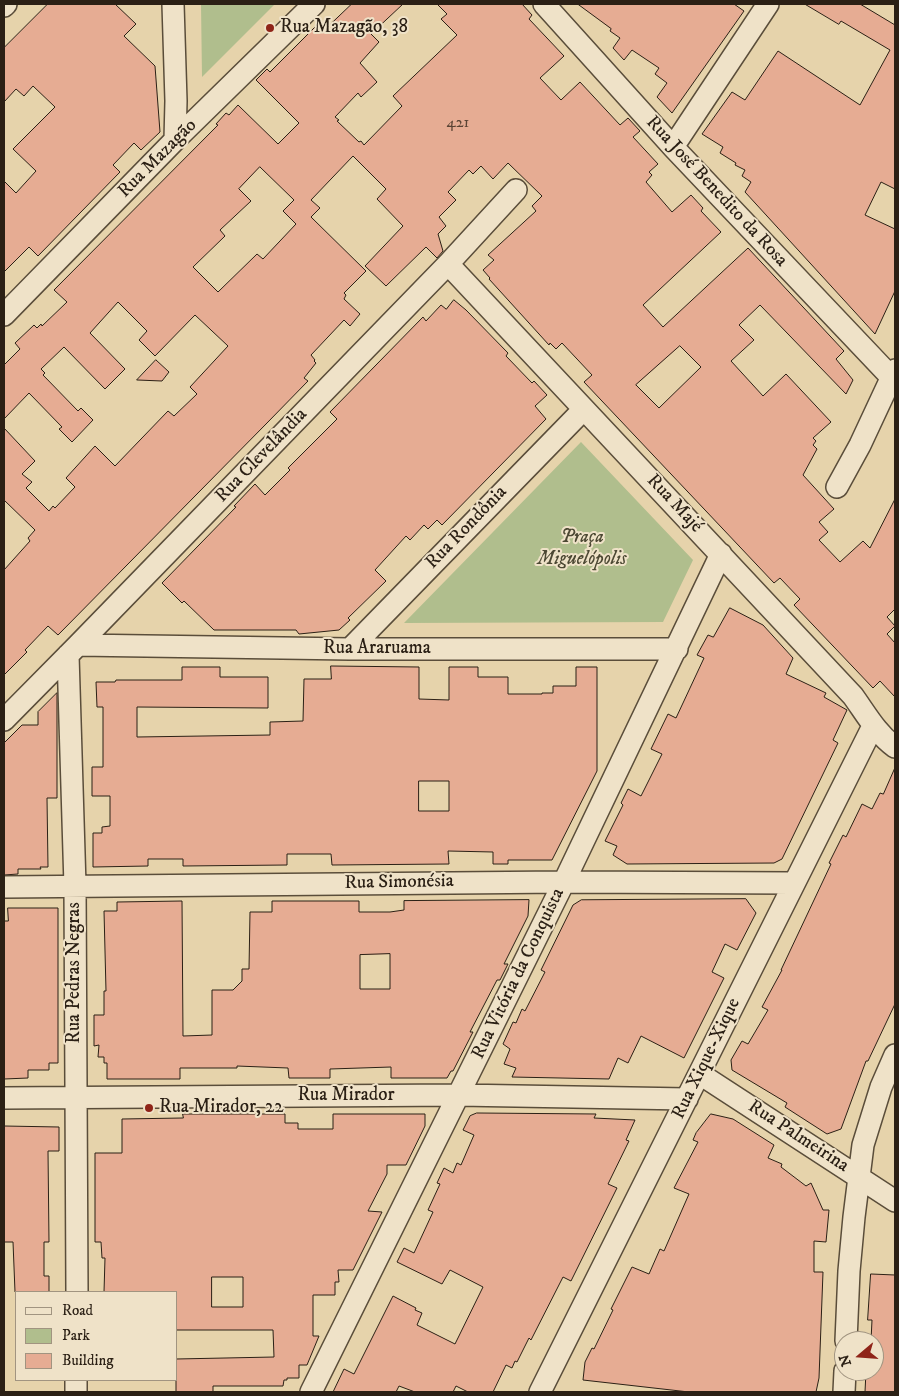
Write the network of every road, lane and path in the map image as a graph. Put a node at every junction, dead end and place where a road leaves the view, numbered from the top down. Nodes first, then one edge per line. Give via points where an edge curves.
1 (173, 4) edge
2 (314, 4) edge
3 (544, 4) edge
4 (768, 4) edge
5 (176, 140) junction
6 (673, 146) junction
7 (516, 190) dead end
8 (448, 264) junction
9 (4, 316) edge
10 (893, 374) edge
11 (584, 409) junction
12 (837, 487) dead end
13 (721, 554) junction
14 (350, 649) junction
15 (677, 649) junction
16 (73, 650) junction
17 (4, 720) edge
18 (873, 726) junction
19 (895, 748) edge
20 (564, 882) junction
21 (794, 883) junction
22 (75, 886) junction
23 (4, 887) edge
24 (895, 1055) edge
25 (700, 1074) junction
26 (459, 1095) junction
27 (4, 1098) edge
28 (76, 1098) junction
29 (687, 1099) junction
30 (859, 1177) junction
31 (895, 1201) edge
32 (77, 1291) edge
33 (846, 1331) edge
34 (311, 1392) edge
35 (540, 1392) edge

1 - 5 street
2 - 5 street, Rua Mazagão
3 - 6 street, Rua José Benedito da Rosa
4 - 6 street
5 - 9 street, Rua Mazagão
6 - 10 street, Rua José Benedito da Rosa
7 - 8 street, Rua Clevelândia
8 - 11 street, Rua Majé
8 - 16 street, Rua Clevelândia
10 - 12 street
11 - 13 street, Rua Majé
11 - 14 street, Rua Rondônia
13 - 15 street, Rua Vitória da Conquista
13 - 18 street, Rua Majé via 853,696
14 - 15 street, Rua Araruama
14 - 16 street, Rua Araruama
15 - 20 street, Rua Vitória da Conquista
16 - 17 street, Rua Clevelândia
16 - 22 street, Rua Pedras Negras
18 - 19 street, Rua Majé
18 - 21 street, Rua Xique-Xique
20 - 21 street, Rua Simonésia
20 - 22 street, Rua Simonésia
20 - 26 street, Rua Vitória da Conquista
21 - 25 street, Rua Xique-Xique
22 - 23 street, Rua Simonésia
22 - 28 street, Rua Pedras Negras
24 - 30 street via 863,1145
25 - 29 street, Rua Xique-Xique
25 - 30 street, Rua Palmeirina
26 - 28 street, Rua Mirador
26 - 29 street, Rua Mirador
26 - 34 street, Rua Vitória da Conquista
27 - 28 street, Rua Mirador
28 - 32 street, Rua Pedras Negras
29 - 35 street, Rua Xique-Xique
30 - 31 street, Rua Palmeirina
30 - 33 street

